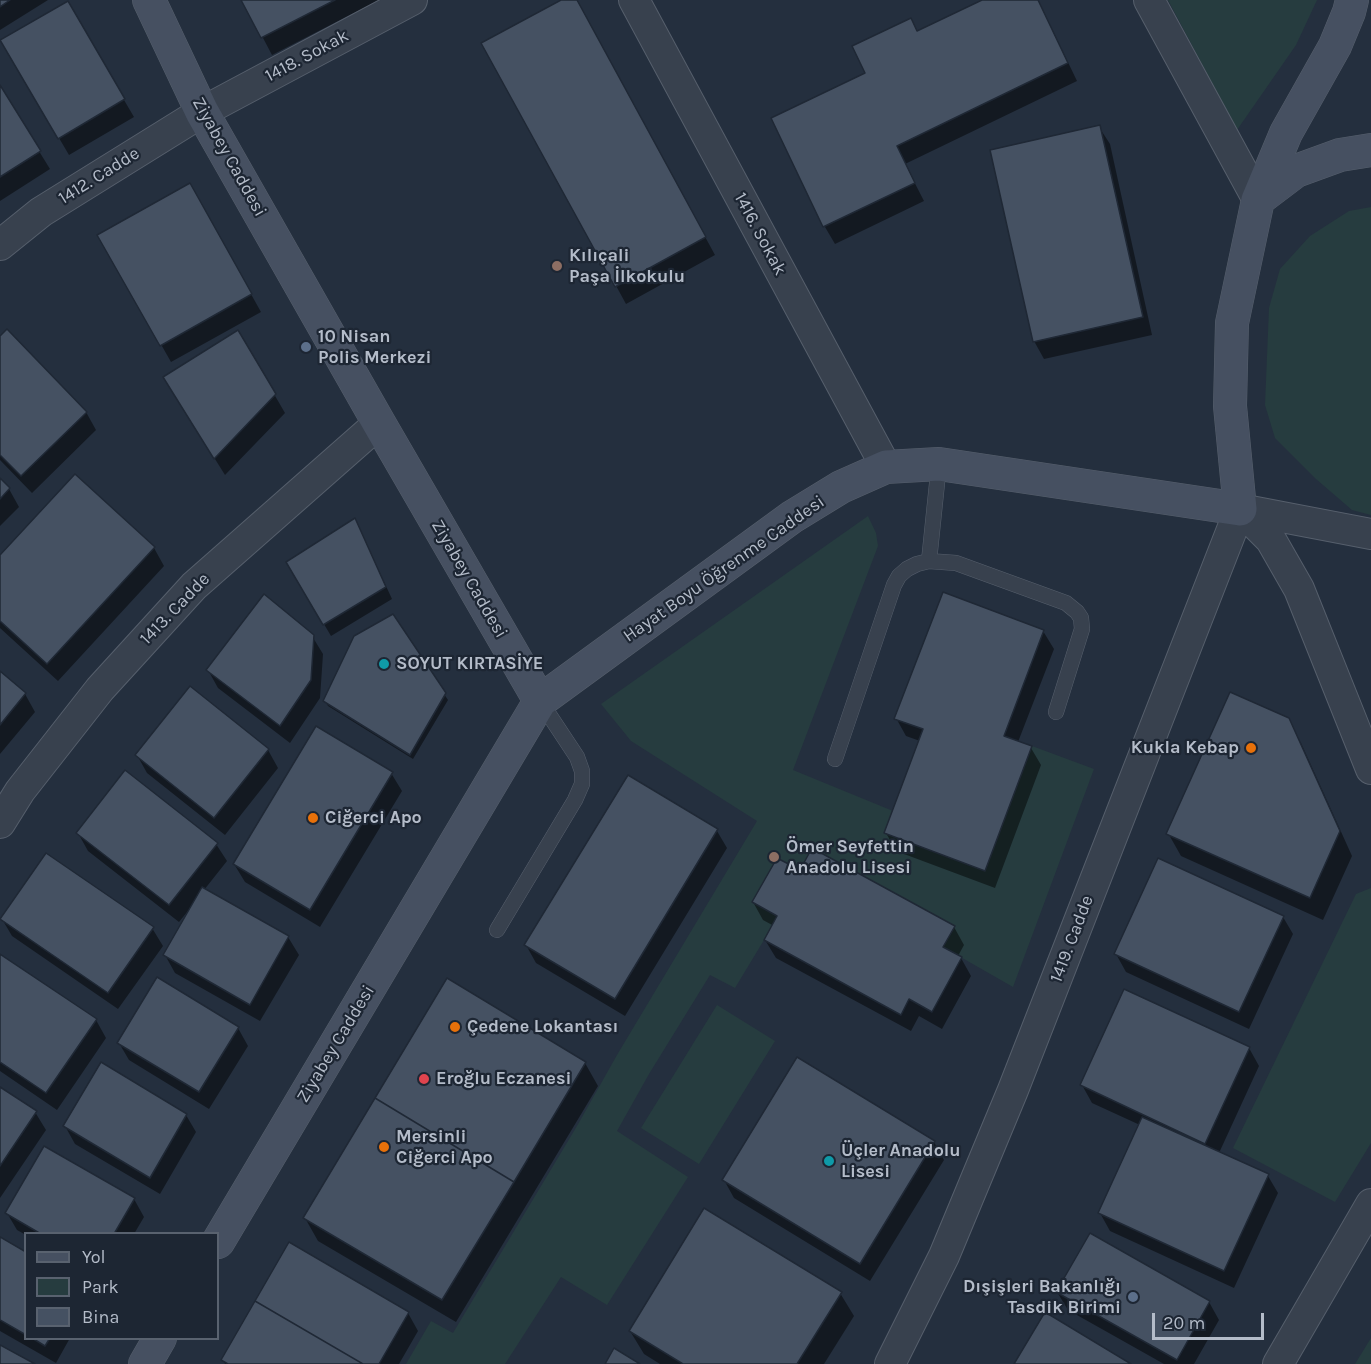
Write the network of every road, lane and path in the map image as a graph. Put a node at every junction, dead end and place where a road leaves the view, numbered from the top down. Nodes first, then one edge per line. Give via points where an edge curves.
1 (149, 0) edge
2 (412, 0) edge
3 (634, 0) edge
4 (1149, 0) edge
5 (1352, 0) edge
6 (202, 112) junction
7 (1371, 150) edge
8 (1258, 200) junction
9 (0, 245) edge
10 (379, 423) junction
11 (939, 465) junction
12 (886, 467) junction
13 (1240, 509) junction
14 (1371, 534) edge
15 (929, 561) junction
16 (540, 701) junction
17 (1056, 712) dead end
18 (836, 759) dead end
19 (1371, 769) edge
20 (0, 823) edge
21 (497, 930) dead end
22 (1371, 1204) edge
23 (219, 1240) edge
24 (159, 1340) edge
25 (145, 1364) edge
26 (890, 1364) edge
27 (1278, 1364) edge

1 - 6 main road, Ziyabey Caddesi
2 - 6 street, 1418. Sokak
3 - 12 street, 1416. Sokak
4 - 8 street
5 - 8 main road via 1335,46 1286,133
6 - 9 street, 1412. Cadde via 41,212
6 - 10 main road, Ziyabey Caddesi
7 - 8 main road via 1340,155 1296,171
8 - 13 main road via 1233,323 1230,406
10 - 16 main road, Ziyabey Caddesi
10 - 20 street, 1413. Cadde via 194,586 100,689 20,791
11 - 12 main road, Hayat Boyu Öğrenme Caddesi
11 - 13 main road, Hayat Boyu Öğrenme Caddesi
11 - 15 lane
12 - 16 main road, Hayat Boyu Öğrenme Caddesi via 841,487 792,517
13 - 14 street
13 - 19 street via 1270,540 1299,589
13 - 26 street, 1419. Cadde via 1012,1090 944,1256
15 - 17 lane via 956,563 1066,603 1077,612 1082,629
15 - 18 lane via 907,569 894,585
16 - 21 lane via 577,757 582,784
16 - 23 main road, Ziyabey Caddesi
22 - 27 street
24 - 25 main road

